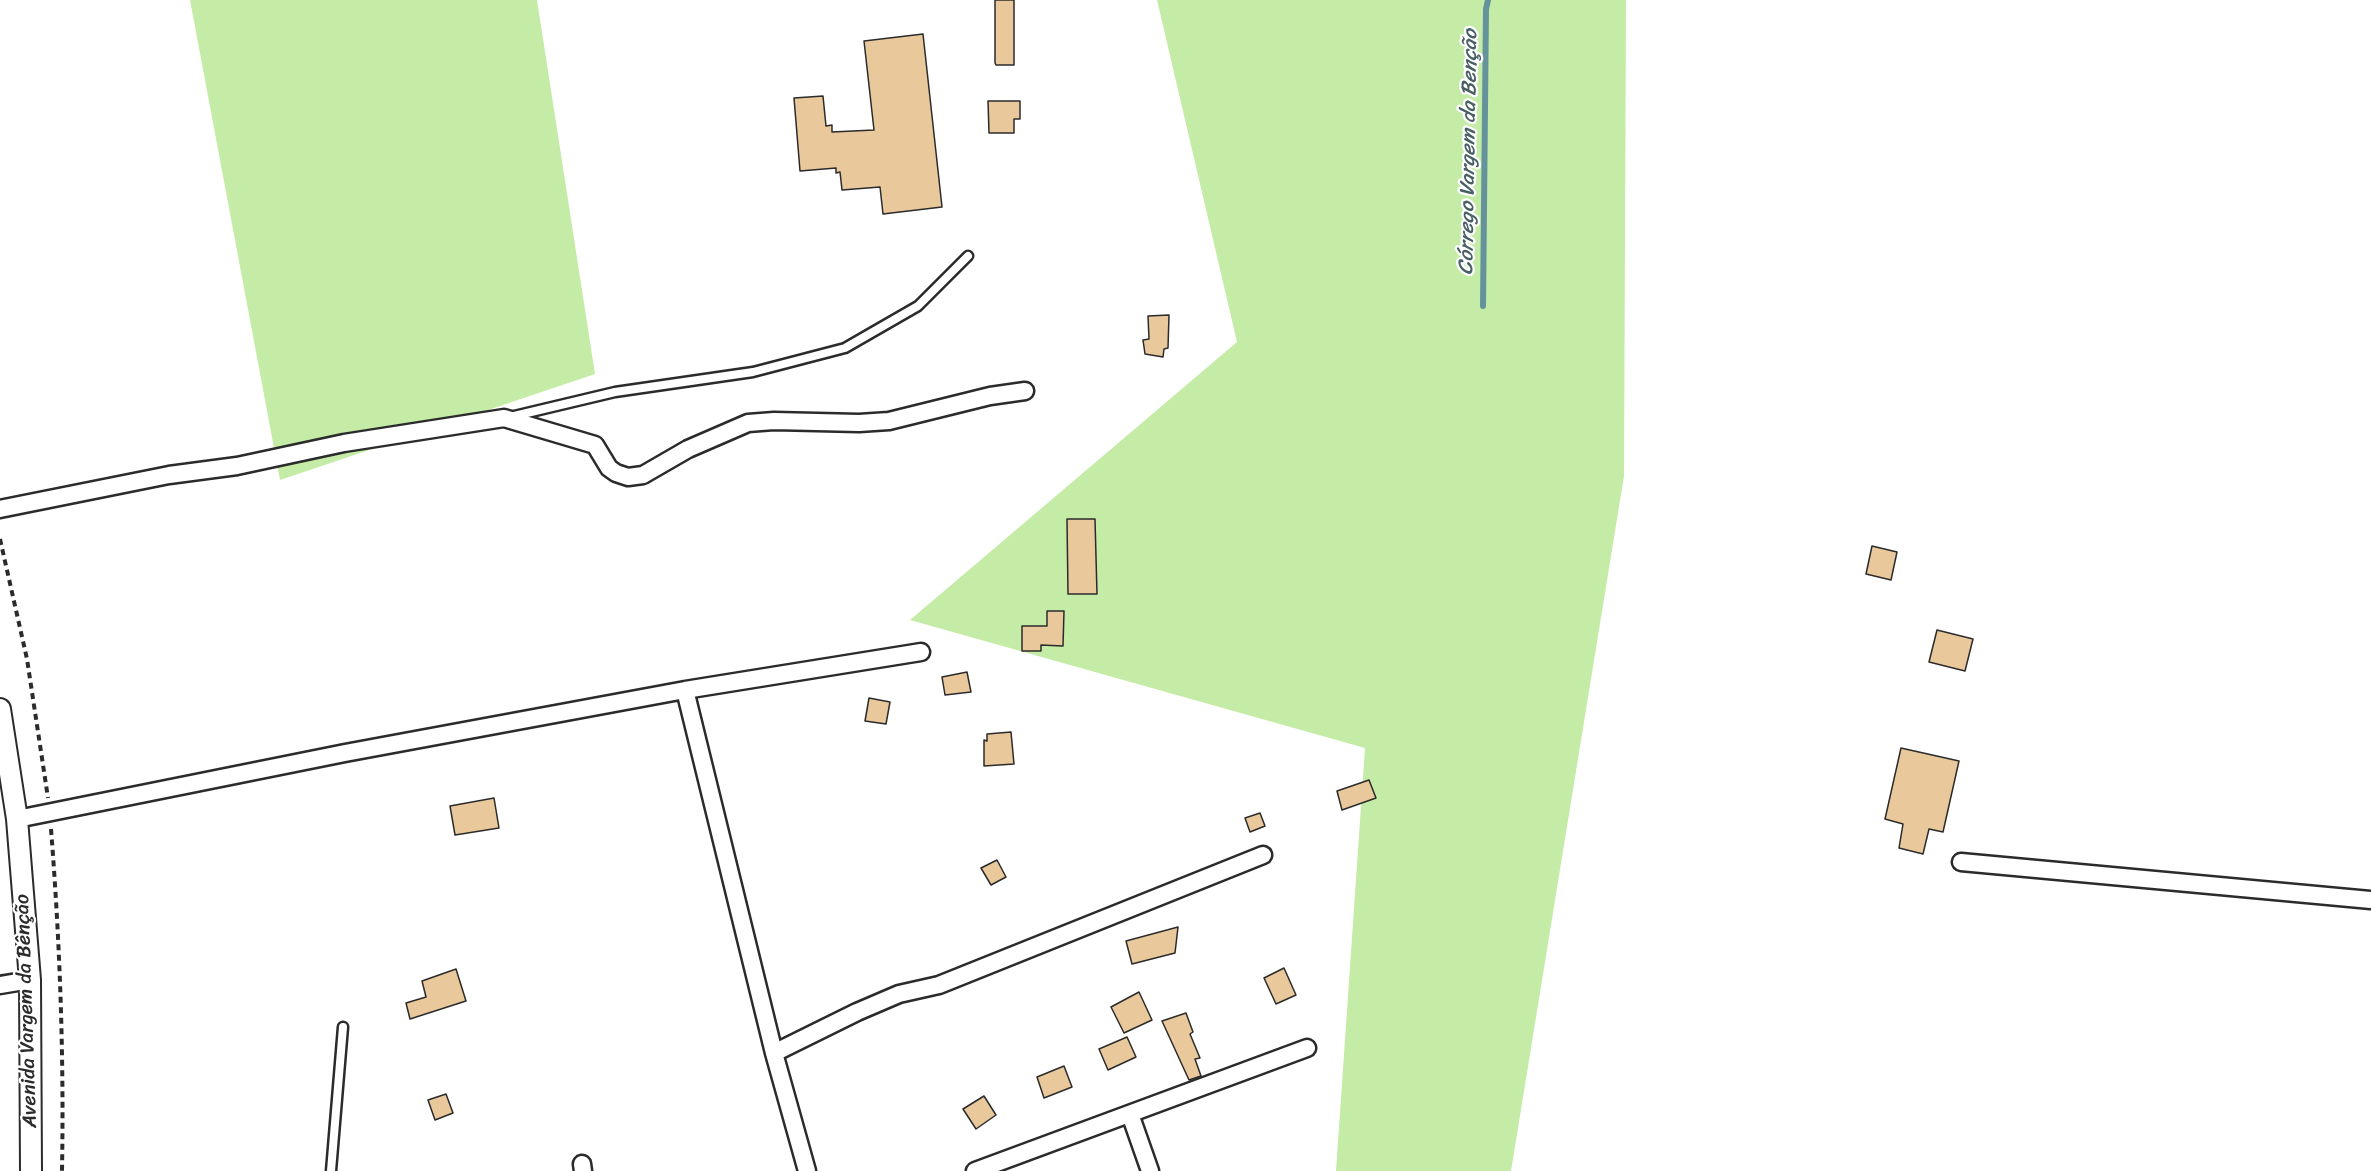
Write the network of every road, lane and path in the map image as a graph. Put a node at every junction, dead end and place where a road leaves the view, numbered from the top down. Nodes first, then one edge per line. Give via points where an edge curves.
1 (968, 256) dead end
2 (1025, 391) dead end
3 (504, 418) junction
4 (0, 508) edge
5 (0, 539) edge
6 (921, 652) dead end
7 (685, 690) junction
8 (0, 709) edge
9 (6, 779) edge
10 (50, 812) junction
11 (17, 819) junction
12 (1263, 855) dead end
13 (1961, 862) dead end
14 (2371, 900) edge
15 (30, 980) junction
16 (0, 985) edge
17 (343, 1028) dead end
18 (1307, 1048) dead end
19 (774, 1053) junction
20 (1130, 1114) junction
21 (31, 1171) edge
22 (62, 1171) edge
23 (331, 1171) edge
24 (807, 1171) edge
25 (975, 1171) edge
26 (1150, 1171) edge

1 - 3 lane via 918,306 845,348 753,372 615,392
2 - 3 street via 889,421 748,423 688,449 643,475 628,477 609,468 595,445
3 - 4 street via 344,443
5 - 10 path via 27,659
6 - 7 street
7 - 10 street
7 - 19 street
8 - 9 street, Avenida Vargem da Bênção
9 - 11 street, Avenida Vargem da Bênção
10 - 11 street
10 - 22 path via 60,944
11 - 15 street, Avenida Vargem da Bênção
12 - 19 street via 939,985 898,994
13 - 14 street
15 - 16 street
15 - 21 street, Avenida Vargem da Bênção
17 - 23 lane
18 - 20 street
19 - 24 street
20 - 25 street
20 - 26 street

